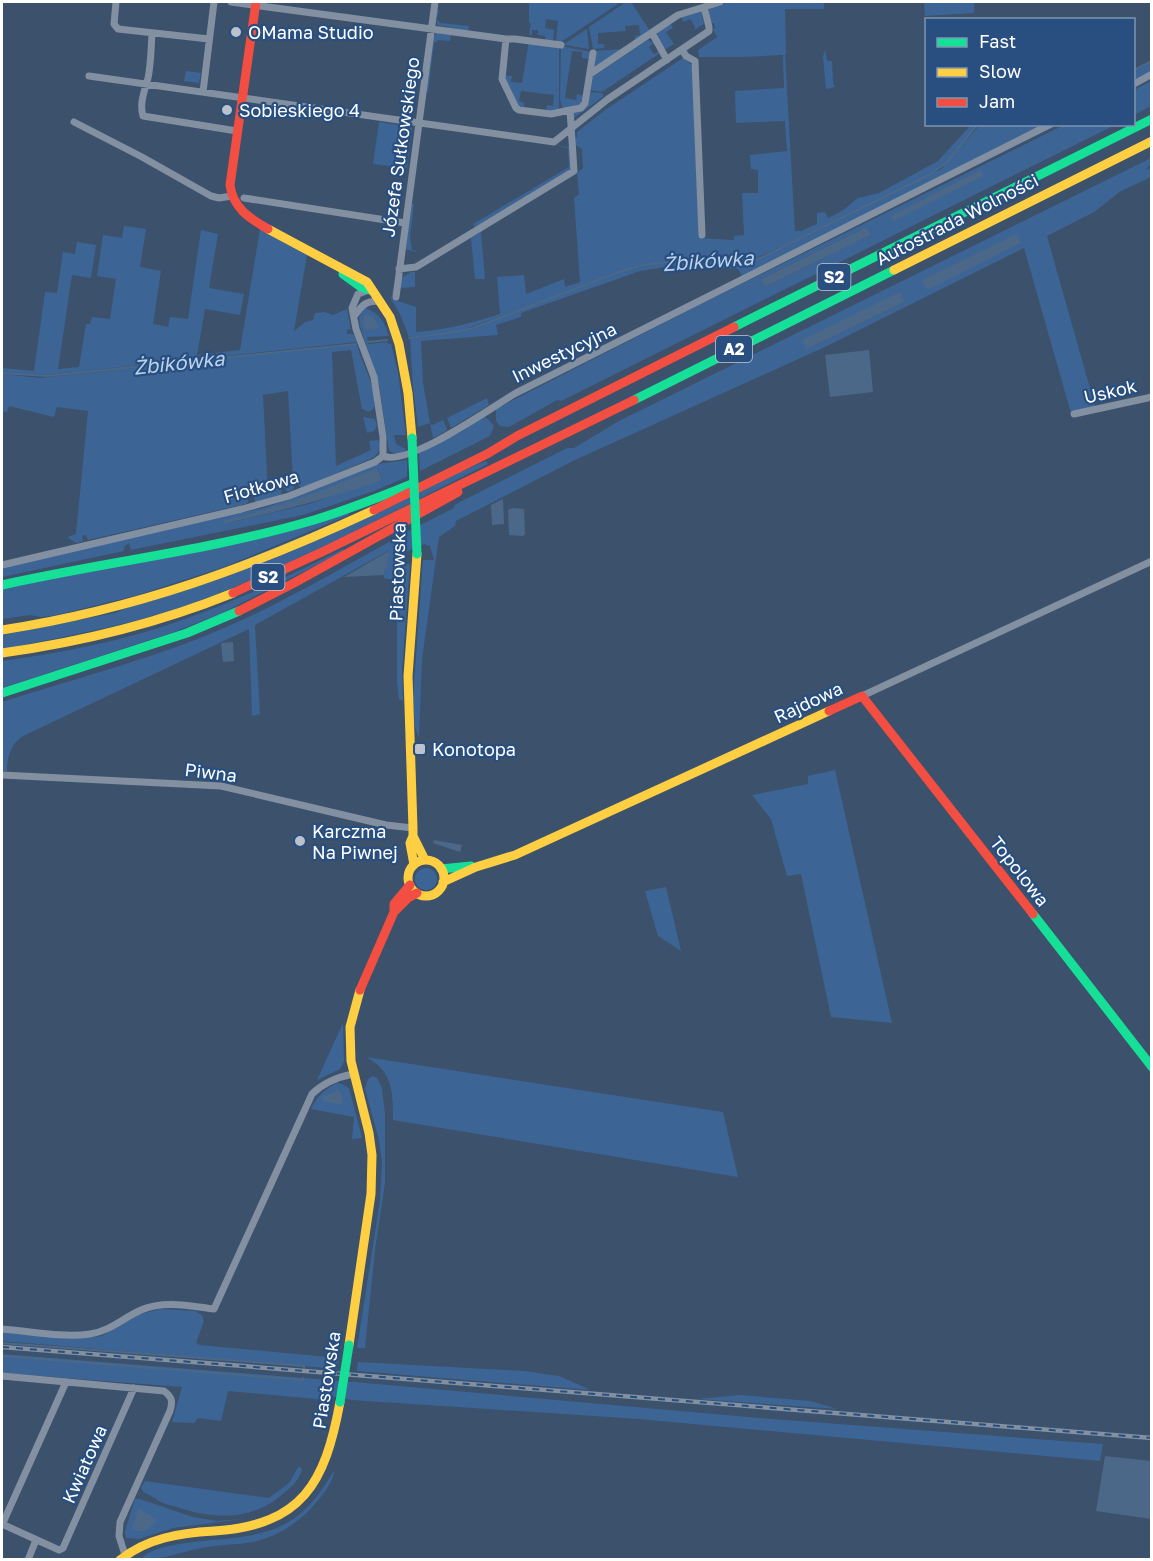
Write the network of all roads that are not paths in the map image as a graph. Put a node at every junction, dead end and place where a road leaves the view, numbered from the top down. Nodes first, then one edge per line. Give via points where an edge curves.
1 (116, 2) edge
2 (214, 2) edge
3 (231, 2) edge
4 (435, 2) edge
5 (720, 2) edge
6 (256, 3) edge
7 (704, 7) junction
8 (431, 29) junction
9 (652, 33) junction
10 (152, 34) junction
11 (209, 39) junction
12 (506, 39) junction
13 (561, 45) dead end
14 (682, 50) junction
15 (593, 53) dead end
16 (667, 60) junction
17 (590, 74) junction
18 (1152, 74) edge
19 (89, 76) dead end
20 (1135, 83) edge
21 (146, 84) junction
22 (203, 92) junction
23 (241, 97) junction
24 (570, 110) junction
25 (1152, 118) edge
26 (74, 122) dead end
27 (419, 123) junction
28 (1047, 126) edge
29 (571, 128) junction
30 (237, 131) junction
31 (1152, 141) edge
32 (554, 142) junction
33 (572, 144) junction
34 (232, 196) junction
35 (244, 198) dead end
36 (405, 223) junction
37 (702, 235) dead end
38 (399, 269) junction
39 (370, 290) junction
40 (396, 297) dead end
41 (381, 302) junction
42 (354, 315) junction
43 (1152, 397) edge
44 (1074, 414) dead end
45 (517, 436) junction
46 (383, 456) junction
47 (519, 457) junction
48 (1152, 561) edge
49 (2, 565) edge
50 (2, 585) edge
51 (2, 630) edge
52 (2, 653) edge
53 (2, 693) edge
54 (862, 696) junction
55 (2, 775) edge
56 (413, 832) junction
57 (425, 860) junction
58 (414, 865) junction
59 (476, 867) junction
60 (441, 869) junction
61 (443, 882) junction
62 (410, 885) junction
63 (417, 893) junction
64 (394, 912) junction
65 (1152, 1067) edge
66 (353, 1074) junction
67 (2, 1329) edge
68 (2, 1376) edge
69 (66, 1382) junction
70 (134, 1388) junction
71 (2, 1525) edge
72 (36, 1540) junction
73 (123, 1557) edge
74 (28, 1560) edge

1 - 10 street via 115,27
2 - 11 street
3 - 6 street
4 - 8 street, Józefa Sułkowskiego
5 - 7 street
6 - 8 street
6 - 23 main road
7 - 9 street via 678,15
7 - 14 street via 708,31
8 - 12 street
8 - 27 street, Józefa Sułkowskiego
9 - 16 street
9 - 17 street
10 - 11 street
10 - 21 street
11 - 22 street
12 - 13 street
12 - 24 street via 502,79 517,109 551,114
14 - 16 street
14 - 37 street via 695,61
15 - 17 street
16 - 29 street
17 - 24 street via 584,106
18 - 20 street
19 - 21 street
21 - 22 street
21 - 30 street via 142,116
22 - 23 street
23 - 27 street
23 - 30 main road
24 - 29 street
25 - 45 main road, S2
26 - 34 street via 211,196
27 - 32 street
27 - 36 street, Józefa Sułkowskiego
28 - 46 street, Inwestycyjna via 516,393 416,451 398,458
29 - 32 street
29 - 33 street
30 - 34 main road
31 - 47 main road, Autostrada Wolności / A2
32 - 33 street
33 - 38 street via 574,171 416,267
34 - 39 main road, Piastowska via 246,216 367,282
35 - 36 street
36 - 38 street, Józefa Sułkowskiego
38 - 40 street, Józefa Sułkowskiego
39 - 41 main road, Piastowska
39 - 42 street via 355,297
41 - 42 street via 366,302
41 - 56 main road, Piastowska, bridge via 400,348 412,438 417,554 408,682
42 - 46 street via 374,377
43 - 44 street, Uskok
45 - 50 main road via 395,491 309,521
45 - 51 main road, S2 via 414,491 233,571 98,613
46 - 49 street, Fiołkowa via 289,496
47 - 52 main road, S2 via 254,584 188,610 82,640
47 - 53 main road via 237,612 186,633
48 - 54 street, Rajdowa
54 - 59 main road, Rajdowa via 524,851
54 - 65 main road, Topolowa
55 - 56 street, Piwna via 221,786
56 - 57 main road, Piastowska
56 - 58 main road, Piastowska via 410,843
57 - 58 main road
57 - 60 main road
58 - 62 main road via 408,874
59 - 60 main road, Rajdowa
59 - 61 main road, Rajdowa
60 - 61 main road
61 - 63 main road via 433,894
62 - 63 main road
62 - 64 main road, Piastowska via 394,904
63 - 64 main road, Piastowska
64 - 66 main road, Piastowska via 353,1011 349,1046
66 - 67 street via 335,1078 312,1094 214,1309 160,1304 91,1334
66 - 73 main road, Piastowska, bridge via 369,1133 371,1194 328,1459 313,1485 293,1506 269,1520 172,1535
68 - 69 street
69 - 70 street
69 - 71 street
70 - 72 street, Kwiatowa via 65,1546 59,1550
70 - 73 street, Piastowska via 164,1391 172,1399 120,1522
71 - 72 street
72 - 74 street

